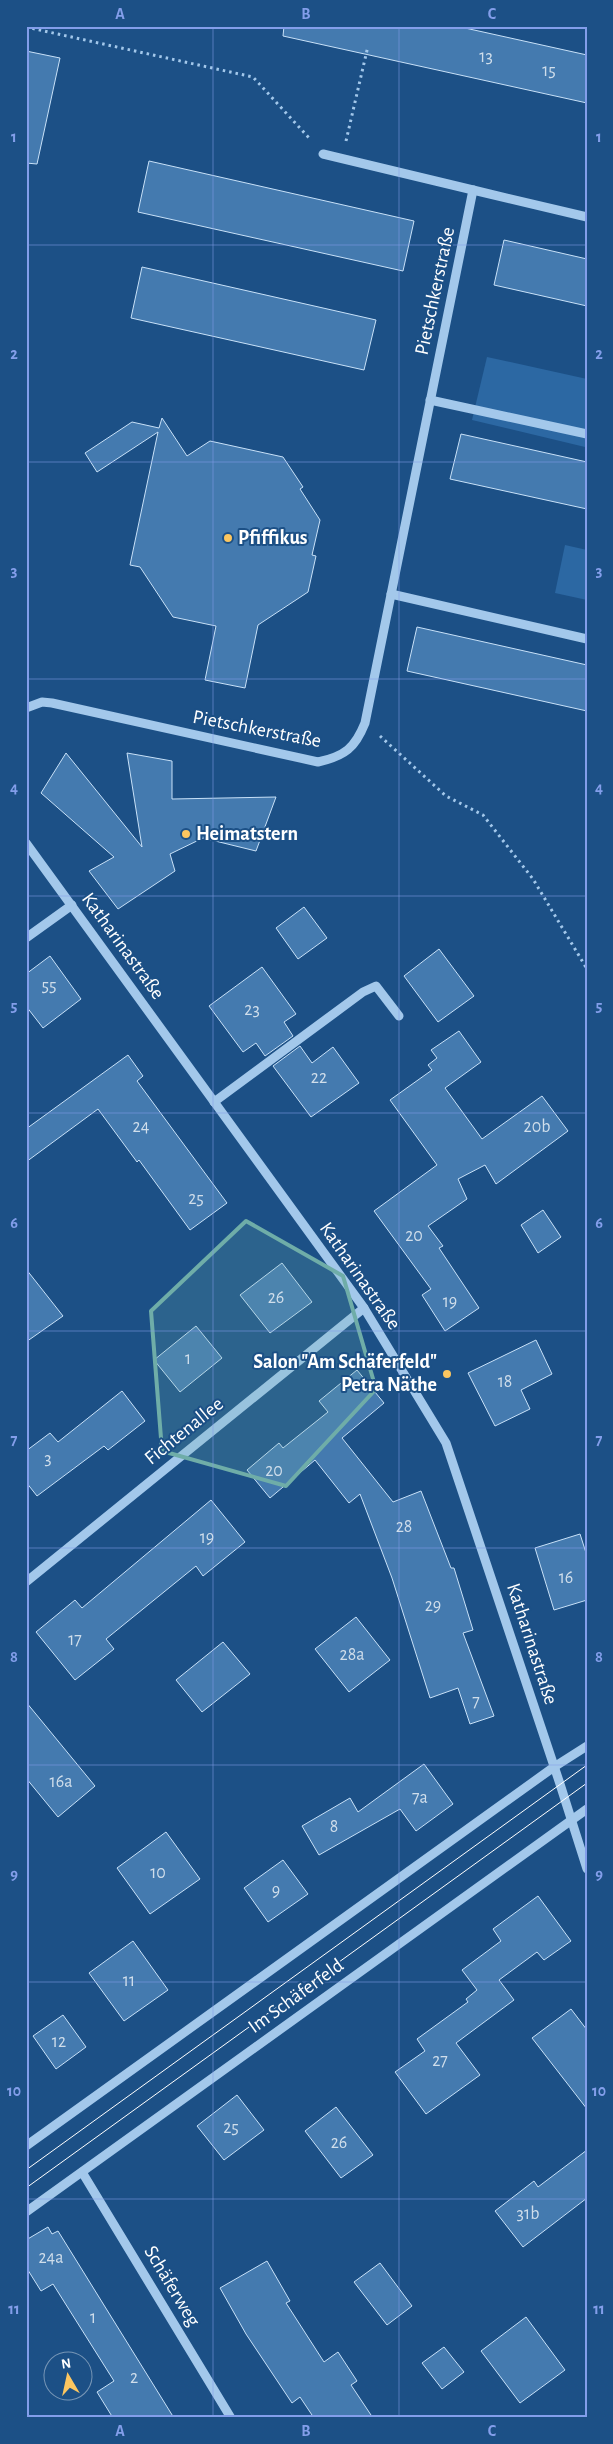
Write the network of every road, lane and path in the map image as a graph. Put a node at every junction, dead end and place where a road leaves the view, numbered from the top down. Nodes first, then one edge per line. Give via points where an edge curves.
1 (26, 27) edge
2 (368, 46) dead end
3 (323, 154) joint
4 (342, 159) junction
5 (473, 190) junction
6 (587, 216) edge
7 (430, 400) junction
8 (587, 434) edge
9 (391, 594) junction
10 (587, 639) edge
11 (26, 708) edge
12 (365, 723) junction
13 (26, 842) edge
14 (72, 905) junction
15 (26, 938) edge
16 (587, 969) edge
17 (399, 1016) dead end
18 (214, 1102) junction
19 (364, 1308) junction
20 (26, 1582) edge
21 (587, 1746) edge
22 (554, 1767) junction
23 (587, 1809) edge
24 (571, 1820) junction
25 (587, 1869) edge
26 (26, 2146) edge
27 (82, 2172) junction
28 (26, 2212) edge
29 (231, 2418) edge

1 - 3 path via 253,77
2 - 4 path
3 - 4 street
4 - 5 street
5 - 6 street
5 - 7 street, Pietschkerstraße
7 - 8 street
7 - 9 street, Pietschkerstraße
9 - 10 street
9 - 12 street, Pietschkerstraße
11 - 12 street, Pietschkerstraße via 42,702 52,703 318,762 335,759 348,750 358,739
12 - 16 path via 446,796 483,815 533,879
13 - 14 street, Katharinastraße
14 - 15 street
14 - 18 street, Katharinastraße
17 - 18 street via 376,986 363,992
18 - 19 street, Katharinastraße
19 - 20 street, Fichtenallee
19 - 22 street, Katharinastraße via 446,1443
21 - 22 street, Im Schäferfeld
22 - 24 street, Katharinastraße
22 - 26 street, Im Schäferfeld
23 - 24 street, Im Schäferfeld
24 - 25 street, Katharinastraße
24 - 27 street, Im Schäferfeld
27 - 28 street, Im Schäferfeld
27 - 29 street, Schäferweg

